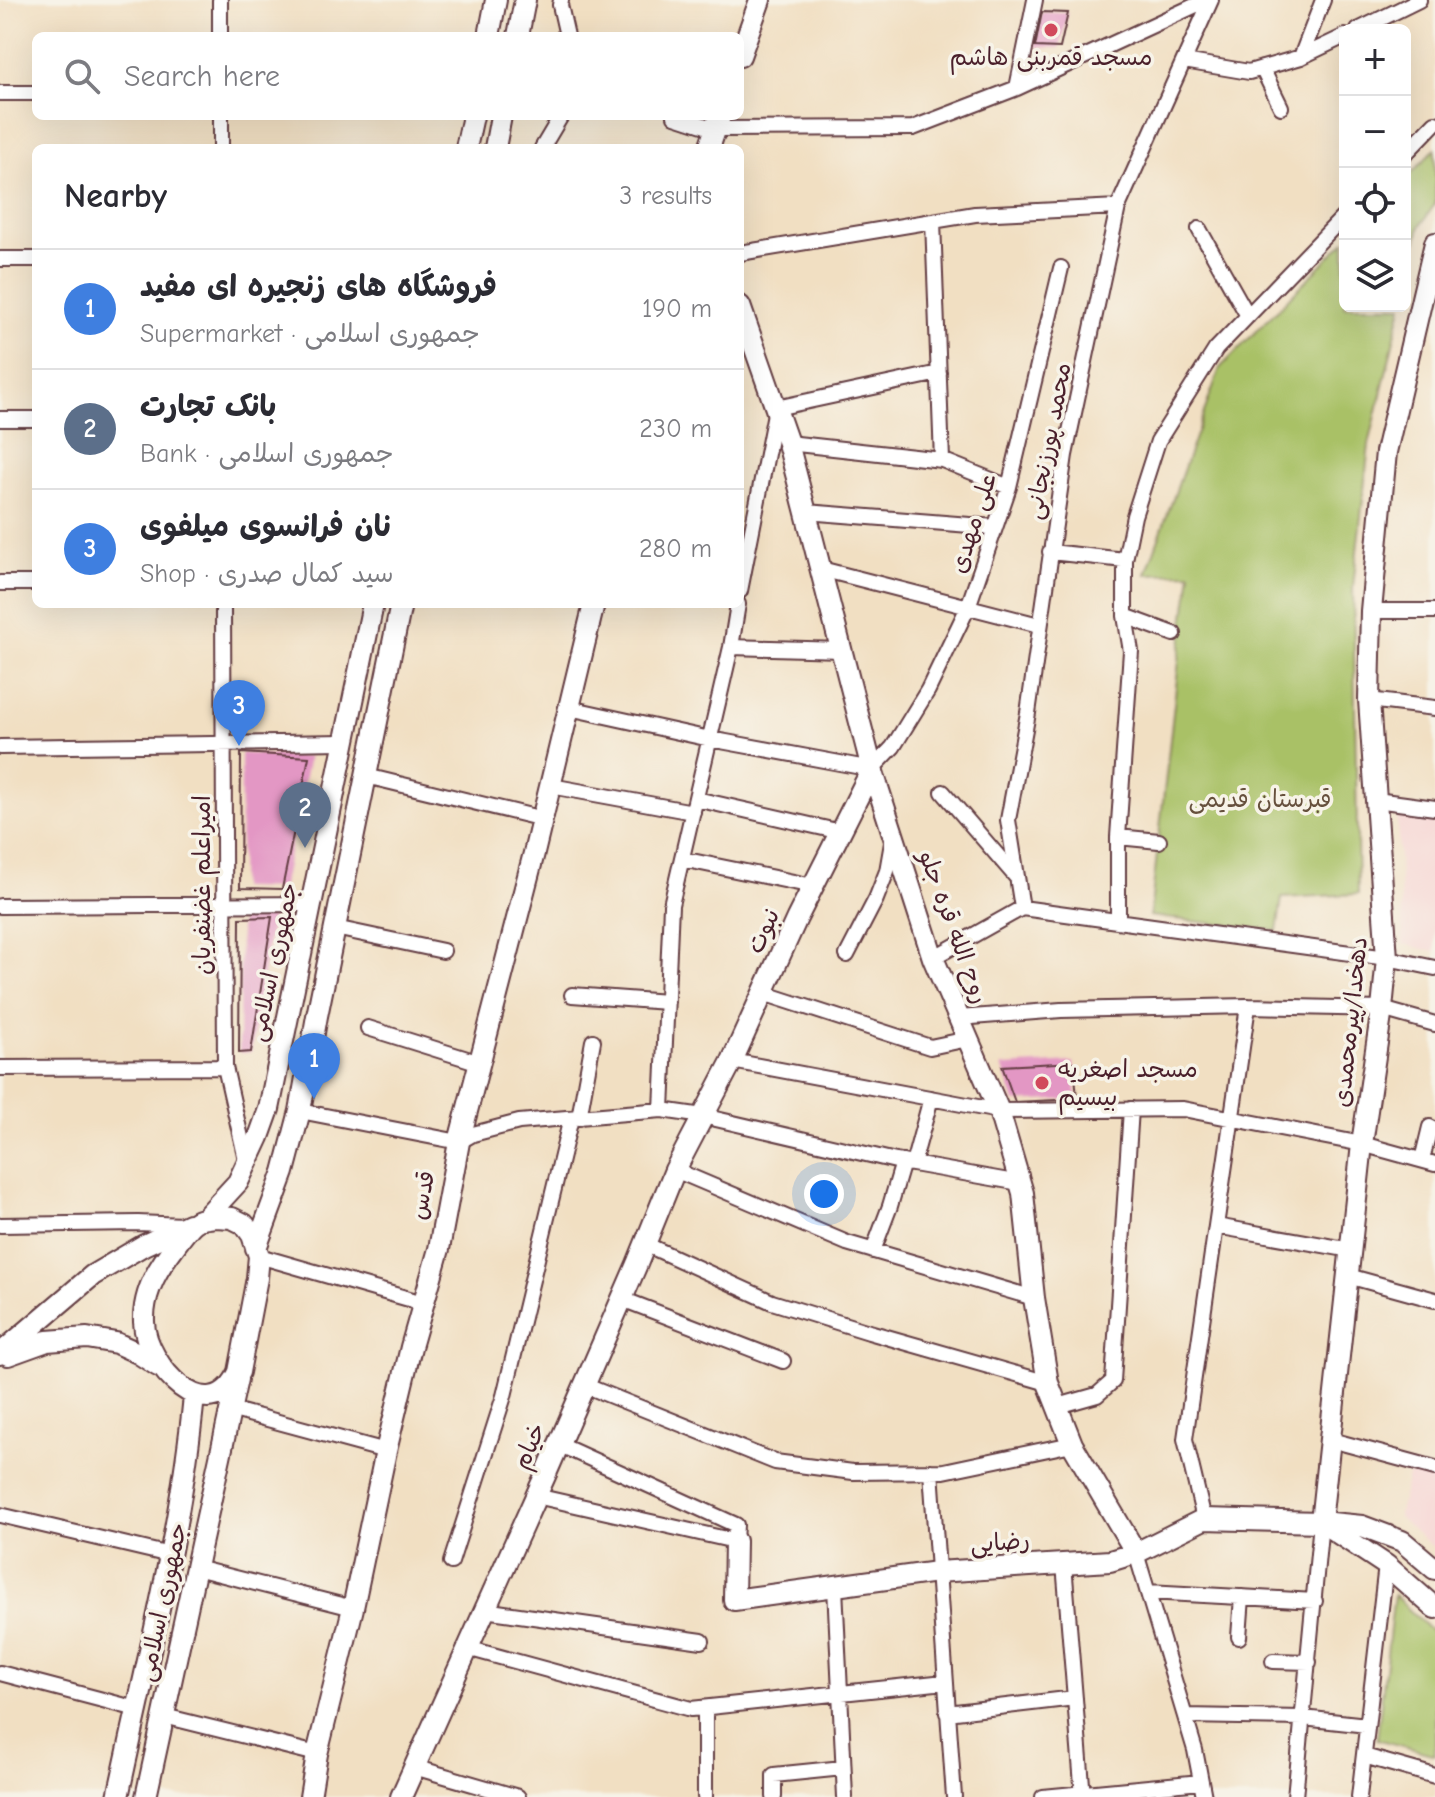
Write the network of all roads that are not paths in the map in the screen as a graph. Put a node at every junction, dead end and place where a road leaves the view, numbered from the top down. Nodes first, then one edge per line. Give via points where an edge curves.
1 (220, 0) edge
2 (496, 0) edge
3 (525, 0) edge
4 (561, 0) edge
5 (760, 0) edge
6 (1035, 0) edge
7 (1209, 0) edge
8 (1323, 0) edge
9 (1419, 0) edge
10 (1370, 24) edge
11 (220, 32) edge
12 (490, 32) edge
13 (519, 32) edge
14 (566, 32) edge
15 (1339, 39) edge
16 (744, 45) edge
17 (1301, 57) junction
18 (1184, 61) junction
19 (1262, 68) junction
20 (1017, 88) junction
21 (0, 93) edge
22 (32, 93) edge
23 (1281, 107) dead end
24 (221, 120) edge
25 (472, 120) edge
26 (500, 120) edge
27 (559, 120) edge
28 (686, 120) edge
29 (1435, 123) edge
30 (715, 131) edge
31 (221, 144) edge
32 (467, 144) edge
33 (496, 144) edge
34 (544, 144) edge
35 (1411, 148) edge
36 (1118, 207) junction
37 (933, 221) junction
38 (1339, 221) edge
39 (1199, 229) dead end
40 (1435, 243) edge
41 (744, 252) edge
42 (0, 259) edge
43 (32, 259) edge
44 (1061, 268) dead end
45 (1248, 316) junction
46 (744, 317) edge
47 (939, 373) junction
48 (776, 408) junction
49 (0, 419) edge
50 (32, 419) edge
51 (788, 443) junction
52 (942, 460) junction
53 (1009, 487) junction
54 (806, 512) junction
55 (995, 527) junction
56 (1050, 552) junction
57 (744, 553) edge
58 (1125, 560) junction
59 (821, 569) junction
60 (0, 583) edge
61 (32, 583) edge
62 (968, 607) junction
63 (223, 608) edge
64 (372, 608) edge
65 (400, 608) edge
66 (593, 608) edge
67 (737, 608) edge
68 (1371, 611) junction
69 (1435, 611) edge
70 (1125, 616) junction
71 (1039, 625) junction
72 (1174, 634) dead end
73 (731, 647) junction
74 (842, 650) junction
75 (1369, 700) junction
76 (569, 708) junction
77 (1435, 708) edge
78 (710, 739) junction
79 (223, 742) junction
80 (344, 742) junction
81 (0, 747) edge
82 (872, 769) junction
83 (366, 776) junction
84 (551, 786) junction
85 (943, 792) dead end
86 (1376, 800) junction
87 (694, 806) junction
88 (1435, 808) edge
89 (543, 819) junction
90 (841, 832) junction
91 (893, 834) junction
92 (1118, 837) junction
93 (1159, 841) dead end
94 (682, 859) junction
95 (1018, 879) junction
96 (813, 886) junction
97 (311, 904) junction
98 (224, 905) junction
99 (0, 906) edge
100 (1022, 908) junction
101 (1118, 921) junction
102 (335, 928) junction
103 (443, 951) dead end
104 (847, 955) dead end
105 (933, 958) junction
106 (1387, 958) junction
107 (1435, 968) edge
108 (763, 993) junction
109 (572, 995) dead end
110 (667, 1002) junction
111 (1248, 1006) junction
112 (1382, 1009) junction
113 (959, 1018) junction
114 (1435, 1024) edge
115 (368, 1028) dead end
116 (968, 1039) junction
117 (593, 1041) dead end
118 (732, 1061) junction
119 (480, 1063) junction
120 (225, 1067) junction
121 (0, 1068) edge
122 (931, 1098) junction
123 (1131, 1109) junction
124 (662, 1110) junction
125 (300, 1111) junction
126 (999, 1111) junction
127 (703, 1116) junction
128 (575, 1118) junction
129 (1231, 1118) junction
130 (1430, 1127) dead end
131 (459, 1142) junction
132 (1362, 1144) junction
133 (1428, 1162) edge
134 (908, 1163) junction
135 (247, 1164) junction
136 (675, 1170) junction
137 (1020, 1183) junction
138 (196, 1222) junction
139 (0, 1225) edge
140 (1216, 1226) junction
141 (645, 1244) junction
142 (1351, 1250) junction
143 (873, 1251) junction
144 (258, 1252) junction
145 (1348, 1276) junction
146 (1034, 1298) junction
147 (622, 1299) junction
148 (1435, 1300) edge
149 (423, 1303) junction
150 (0, 1356) edge
151 (783, 1361) dead end
152 (164, 1370) junction
153 (239, 1372) junction
154 (1048, 1383) junction
155 (584, 1385) junction
156 (194, 1396) junction
157 (1058, 1406) junction
158 (230, 1409) junction
159 (1331, 1440) junction
160 (558, 1444) junction
161 (1072, 1444) junction
162 (386, 1451) junction
163 (1435, 1468) edge
164 (931, 1471) junction
165 (536, 1496) junction
166 (0, 1515) edge
167 (1204, 1519) junction
168 (1321, 1522) junction
169 (735, 1541) junction
170 (1136, 1553) junction
171 (170, 1555) junction
172 (451, 1562) dead end
173 (1064, 1564) junction
174 (1386, 1565) junction
175 (196, 1568) junction
176 (1435, 1569) edge
177 (937, 1572) junction
178 (835, 1587) junction
179 (1148, 1592) junction
180 (1242, 1597) junction
181 (1315, 1601) junction
182 (353, 1608) junction
183 (1435, 1608) edge
184 (484, 1610) junction
185 (1239, 1637) dead end
186 (702, 1641) dead end
187 (467, 1648) junction
188 (1273, 1661) dead end
189 (1309, 1662) junction
190 (0, 1673) edge
191 (945, 1682) junction
192 (840, 1693) junction
193 (1075, 1698) junction
194 (705, 1708) junction
195 (137, 1709) junction
196 (947, 1713) junction
197 (164, 1716) junction
198 (1185, 1716) junction
199 (1303, 1718) junction
200 (1367, 1725) junction
201 (317, 1754) junction
202 (1364, 1756) junction
203 (414, 1767) junction
204 (843, 1768) junction
205 (1435, 1776) edge
206 (1203, 1789) edge
207 (1083, 1795) edge
208 (118, 1797) edge
209 (146, 1797) edge
210 (310, 1797) edge
211 (401, 1797) edge
212 (518, 1797) edge
213 (705, 1797) edge
214 (774, 1797) edge
215 (845, 1797) edge
216 (954, 1797) edge
217 (1043, 1797) edge
218 (1295, 1797) edge
219 (1359, 1797) edge

1 - 11 street
2 - 12 main road
3 - 13 main road
4 - 14 street
5 - 16 main road
6 - 20 street
7 - 18 street, محمد پورزنجانی
7 - 20 street
8 - 17 street
9 - 10 street
15 - 17 street
17 - 19 street
18 - 19 street via 1249,72
18 - 36 street, محمد پورزنجانی
19 - 23 street
20 - 30 street via 913,128
21 - 22 street
24 - 31 street
25 - 32 main road
26 - 33 main road
27 - 34 street
28 - 30 street
29 - 35 street
36 - 37 street
36 - 56 street, محمد پورزنجانی via 1065,455
37 - 41 street
37 - 47 street
38 - 45 street
39 - 45 street
40 - 68 main road, دهخدا/پیرمحمدی via 1386,452
42 - 43 street
44 - 53 street, علی مهدی
45 - 58 street via 1216,349 1158,441
46 - 48 main road, روح الله قره جلو
47 - 48 street
47 - 52 street
48 - 51 main road, روح الله قره جلو
48 - 57 street
49 - 50 street
51 - 52 street
51 - 54 main road, روح الله قره جلو
52 - 53 street
53 - 55 street, علی مهدی
54 - 55 street
54 - 59 main road, روح الله قره جلو
55 - 62 street, علی مهدی
56 - 58 street
56 - 71 street, محمد پورزنجانی
58 - 70 street
59 - 62 street
59 - 74 main road, روح الله قره جلو
60 - 61 street
62 - 71 street
62 - 82 street, علی مهدی via 928,690 893,747
63 - 79 street, امیراعلم غضنفریان
64 - 80 main road, جمهوری اسلامی
65 - 83 main road
66 - 76 main road, قدس
67 - 73 street
68 - 69 street
68 - 75 main road, دهخدا/پیرمحمدی
70 - 72 street
70 - 92 street via 1131,651
71 - 95 street, محمد پورزنجانی via 1008,820
73 - 74 street
73 - 78 street
74 - 82 main road, روح الله قره جلو
75 - 77 street
75 - 86 main road, دهخدا/پیرمحمدی
76 - 78 street
76 - 84 main road, قدس
78 - 82 street
78 - 87 street
79 - 80 street
79 - 81 street
79 - 98 street, امیراعلم غضنفریان
80 - 97 main road, جمهوری اسلامی
82 - 90 main road, نبوت
82 - 91 main road, روح الله قره جلو
83 - 89 street
83 - 102 main road
84 - 87 street
84 - 89 main road, قدس
85 - 95 street
86 - 88 street
86 - 106 main road, دهخدا/پیرمحمدی
87 - 90 street
87 - 94 street
89 - 119 main road, قدس
90 - 96 main road, نبوت
91 - 104 street via 887,871
91 - 105 main road, روح الله قره جلو
92 - 93 street
92 - 101 street
94 - 96 street
94 - 110 street via 671,905
95 - 100 street, محمد پورزنجانی
96 - 108 main road, نبوت
97 - 98 street
97 - 135 main road, جمهوری اسلامی via 269,1109
98 - 99 street
98 - 120 street, امیراعلم غضنفریان
100 - 101 street
100 - 105 street
101 - 106 street
102 - 103 street
102 - 125 main road
105 - 113 main road, روح الله قره جلو
106 - 107 street
106 - 112 main road, دهخدا/پیرمحمدی
108 - 116 street via 930,1047
108 - 118 main road, نبوت
109 - 110 street
110 - 124 street
111 - 112 street
111 - 113 street
111 - 129 street
112 - 114 street
112 - 132 main road, دهخدا/پیرمحمدی
113 - 116 main road, روح الله قره جلو
115 - 119 street
116 - 126 main road, روح الله قره جلو
117 - 128 street
118 - 122 street
118 - 127 main road, نبوت
119 - 131 main road, قدس
120 - 121 street
120 - 135 street, امیراعلم غضنفریان
122 - 126 street
122 - 134 street
123 - 126 street
123 - 129 street via 1183,1109
123 - 157 street via 1113,1381 1097,1395
124 - 127 street
124 - 128 street
125 - 131 street
125 - 144 main road
126 - 137 main road, روح الله قره جلو
127 - 134 street
127 - 136 main road, خیام
128 - 131 street via 519,1122
128 - 172 street via 504,1396
129 - 132 street
129 - 140 street
130 - 133 street
131 - 149 main road, قدس
132 - 133 street
132 - 142 main road, دهخدا/پیرمحمدی
134 - 137 street
134 - 143 street
135 - 138 main road, جمهوری اسلامی via 238,1182
136 - 141 main road, خیام
136 - 143 street
137 - 146 main road, روح الله قره جلو
138 - 139 street
138 - 144 main road via 232,1218 244,1224
138 - 150 main road via 93,1275
138 - 152 main road via 153,1277 147,1294 143,1323
140 - 142 street
140 - 167 street via 1185,1439
141 - 147 main road, خیام
141 - 154 street via 772,1302
142 - 145 main road, دهخدا/پیرمحمدی
143 - 146 street
144 - 149 street
144 - 153 main road
145 - 148 street
145 - 159 main road, دهخدا/پیرمحمدی
146 - 154 main road, روح الله قره جلو
147 - 151 street
147 - 155 main road, خیام
149 - 162 main road, قدس
150 - 152 main road via 47,1341 87,1338 116,1343
152 - 156 main road
153 - 156 main road via 226,1390
153 - 158 main road, جمهوری اسلامی
154 - 157 main road, روح الله قره جلو
155 - 160 main road, خیام
155 - 164 street via 775,1462 853,1472
156 - 171 main road, جمهوری اسلامی
157 - 161 main road, روح الله قره جلو
158 - 162 street
158 - 175 main road, جمهوری اسلامی
159 - 163 street
159 - 168 main road, دهخدا/پیرمحمدی
160 - 165 main road, خیام
160 - 169 street via 736,1525
161 - 164 street
161 - 170 main road, روح الله قره جلو
162 - 182 main road, قدس
164 - 177 street
165 - 169 street
165 - 184 main road, خیام
166 - 171 street
167 - 168 main road, رضایی
167 - 170 main road, رضایی
168 - 174 main road
168 - 176 main road, رضایی via 1362,1526 1402,1541
168 - 181 street
169 - 178 main road, رضایی via 734,1600
170 - 173 main road, رضایی
170 - 179 street
171 - 195 main road, جمهوری اسلامی
173 - 177 main road, رضایی
173 - 193 street
174 - 183 main road
174 - 200 street
175 - 182 street
175 - 197 main road, جمهوری اسلامی
177 - 178 main road, رضایی
177 - 191 street
178 - 192 street
179 - 180 street
179 - 198 street
180 - 181 street
180 - 185 street
181 - 189 street
182 - 201 main road, قدس
184 - 186 street
184 - 187 main road, خیام
187 - 194 street via 691,1709
187 - 203 main road, خیام
188 - 189 street
189 - 199 street
190 - 195 street
191 - 192 street
191 - 196 street
192 - 194 street
192 - 204 street
193 - 196 street
193 - 207 street
194 - 213 street
195 - 208 main road, جمهوری اسلامی
196 - 216 street
197 - 201 street
197 - 209 main road, جمهوری اسلامی
198 - 199 street
198 - 206 street
199 - 200 street
199 - 218 street
200 - 202 street
201 - 210 main road, قدس
202 - 205 street
202 - 219 street
203 - 211 main road, خیام
203 - 212 street
204 - 214 street via 774,1775
204 - 215 street
206 - 207 street
207 - 217 street

